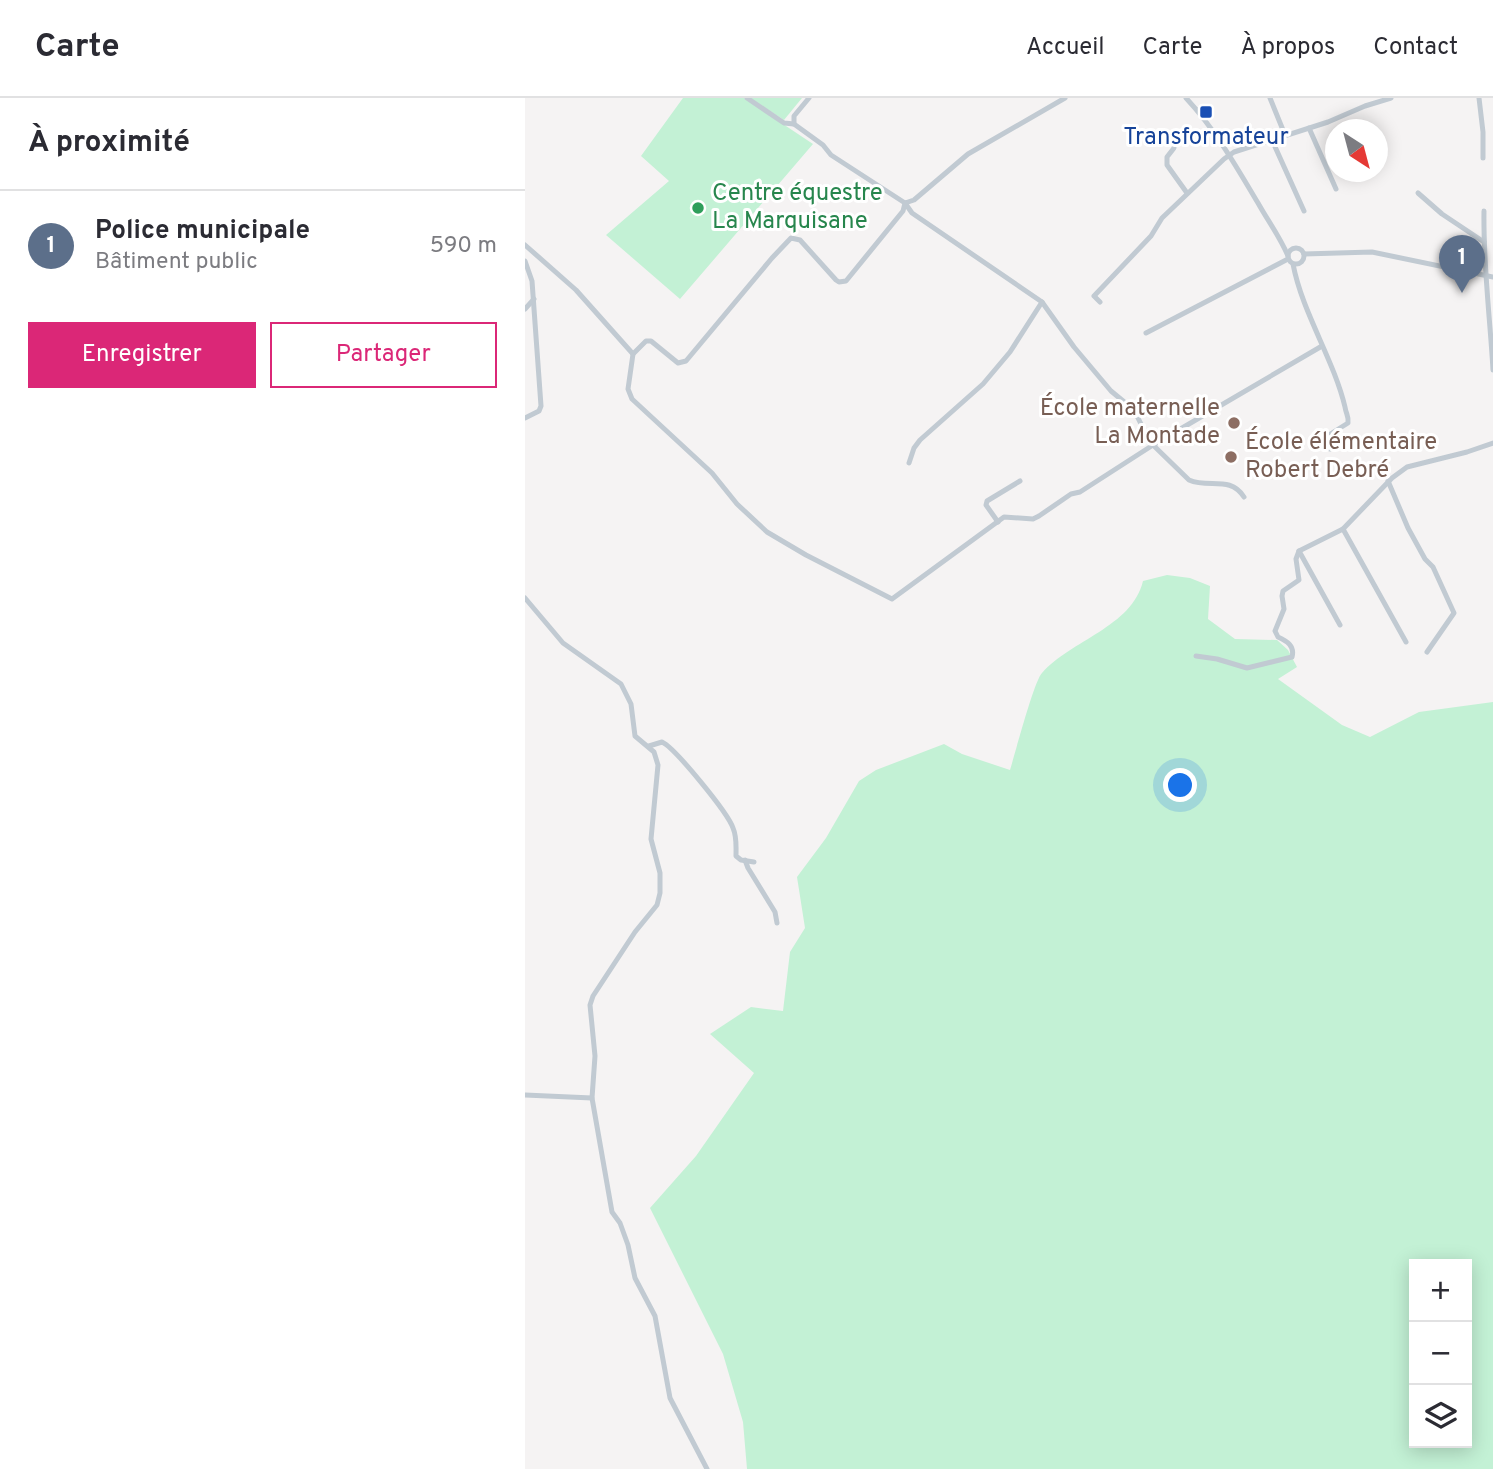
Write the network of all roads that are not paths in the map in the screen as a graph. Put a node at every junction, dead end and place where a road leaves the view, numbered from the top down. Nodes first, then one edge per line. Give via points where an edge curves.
1 (747, 98) edge
2 (809, 98) edge
3 (1065, 98) edge
4 (1186, 98) edge
5 (1270, 98) edge
6 (1391, 98) edge
7 (1479, 98) edge
8 (1372, 100) edge
9 (794, 124) junction
10 (1309, 128) junction
11 (1285, 135) junction
12 (1272, 140) junction
13 (1174, 148) dead end
14 (1229, 155) junction
15 (1483, 158) dead end
16 (1336, 190) dead end
17 (1187, 193) junction
18 (1418, 193) dead end
19 (905, 202) junction
20 (1304, 211) dead end
21 (1483, 211) dead end
22 (1281, 241) junction
23 (1484, 242) junction
24 (525, 244) edge
25 (1293, 248) junction
26 (1304, 254) junction
27 (1290, 260) junction
28 (525, 261) edge
29 (1301, 263) junction
30 (1296, 274) junction
31 (1485, 276) junction
32 (1493, 277) edge
33 (534, 299) junction
34 (1042, 302) junction
35 (1100, 302) dead end
36 (525, 309) edge
37 (1146, 333) dead end
38 (1492, 345) edge
39 (1322, 346) junction
40 (633, 354) junction
41 (1493, 370) edge
42 (525, 418) edge
43 (1493, 443) edge
44 (1153, 446) junction
45 (1329, 449) dead end
46 (909, 463) dead end
47 (1020, 481) dead end
48 (1388, 481) junction
49 (1244, 498) dead end
50 (998, 522) junction
51 (1343, 528) junction
52 (1299, 551) junction
53 (525, 598) edge
54 (1340, 625) dead end
55 (1406, 642) dead end
56 (1427, 652) dead end
57 (1196, 656) dead end
58 (649, 746) junction
59 (745, 860) junction
60 (754, 862) dead end
61 (777, 923) dead end
62 (525, 1095) edge
63 (592, 1098) junction
64 (707, 1469) edge

1 - 9 street via 784,123
2 - 9 street via 794,116
3 - 19 street via 968,154 914,200
4 - 14 street
5 - 11 street
6 - 8 street
7 - 15 street
8 - 10 street
9 - 19 street via 831,155
10 - 11 street
10 - 16 street
11 - 12 street
12 - 14 street
12 - 20 street
13 - 17 street via 1167,165
14 - 17 street
14 - 22 street
17 - 35 street via 1094,296
18 - 23 street
19 - 34 street via 912,213
19 - 40 street via 903,211 846,281 839,282 800,240 791,238 686,361 678,363 651,341
21 - 23 street
22 - 25 street
22 - 27 street
23 - 31 street
24 - 40 street via 576,290
25 - 26 street
25 - 27 street
26 - 29 street
26 - 31 street via 1372,252
27 - 29 street
27 - 30 street
27 - 37 street
28 - 33 street
29 - 30 street
30 - 39 street
31 - 32 street
31 - 38 street
33 - 36 street
33 - 42 street via 541,405
34 - 44 street via 1111,391 1134,410 1145,440
34 - 46 street via 1010,352 983,384 920,440
38 - 41 street
39 - 44 street
39 - 45 street via 1349,421 1324,438
40 - 50 street via 628,389 632,399 712,473 752,520 806,555 893,599
43 - 48 street via 1407,467
44 - 49 street via 1194,483 1227,484 1240,490
44 - 50 street via 1033,519 1012,516
47 - 50 street via 987,501
48 - 51 street
48 - 56 street via 1454,613
51 - 52 street
51 - 55 street
52 - 54 street
52 - 57 street via 1299,580 1283,591 1284,609 1275,631 1288,642 1292,657 1247,668
53 - 58 street via 563,643 621,684 631,704 635,736
58 - 59 street via 667,744 717,800 734,828 736,856
58 - 63 street via 658,765 650,839 660,873 660,893 657,905 590,1005 595,1056
59 - 60 street
59 - 61 street
62 - 63 street
63 - 64 street via 612,1212 624,1234 635,1278 655,1316 670,1398

